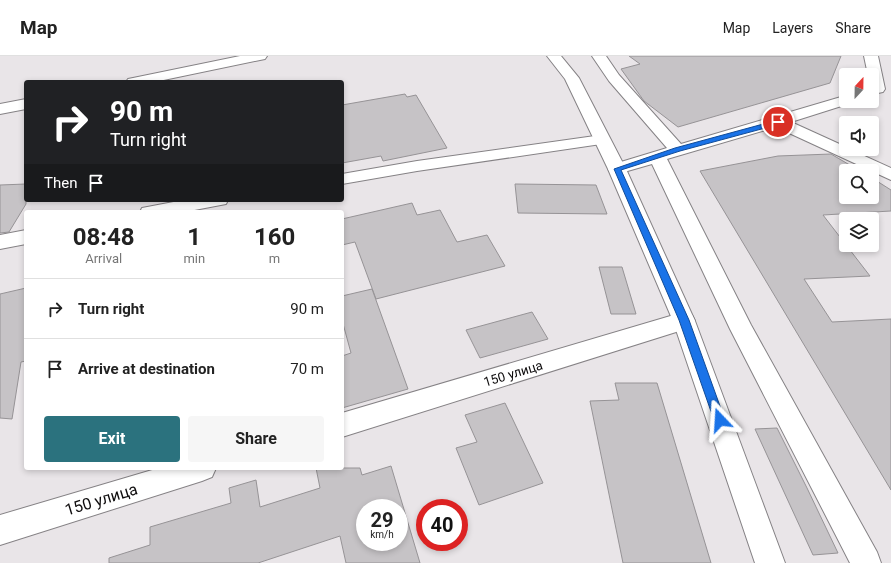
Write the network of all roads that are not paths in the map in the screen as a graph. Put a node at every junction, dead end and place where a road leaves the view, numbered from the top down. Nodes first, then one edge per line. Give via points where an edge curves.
1 (260, 56) edge
2 (554, 56) edge
3 (599, 56) edge
4 (871, 56) edge
5 (143, 80) edge
6 (880, 88) edge
7 (839, 102) edge
8 (24, 104) edge
9 (0, 109) edge
10 (778, 122) junction
11 (602, 140) junction
12 (667, 153) junction
13 (617, 169) junction
14 (891, 175) edge
15 (344, 179) edge
16 (207, 202) edge
17 (161, 210) edge
18 (24, 237) edge
19 (0, 242) edge
20 (684, 320) junction
21 (344, 424) edge
22 (195, 470) edge
23 (0, 530) edge
24 (770, 563) edge
25 (866, 563) edge

1 - 5 street
2 - 11 street via 572,78
3 - 12 street
4 - 6 street
7 - 10 street
8 - 9 street
10 - 12 street
10 - 14 street
11 - 13 street
11 - 15 street
12 - 13 street
12 - 25 street via 741,329
13 - 20 street
16 - 17 street
18 - 19 street
20 - 21 street, 150 улица
20 - 24 street
22 - 23 street, 150 улица

